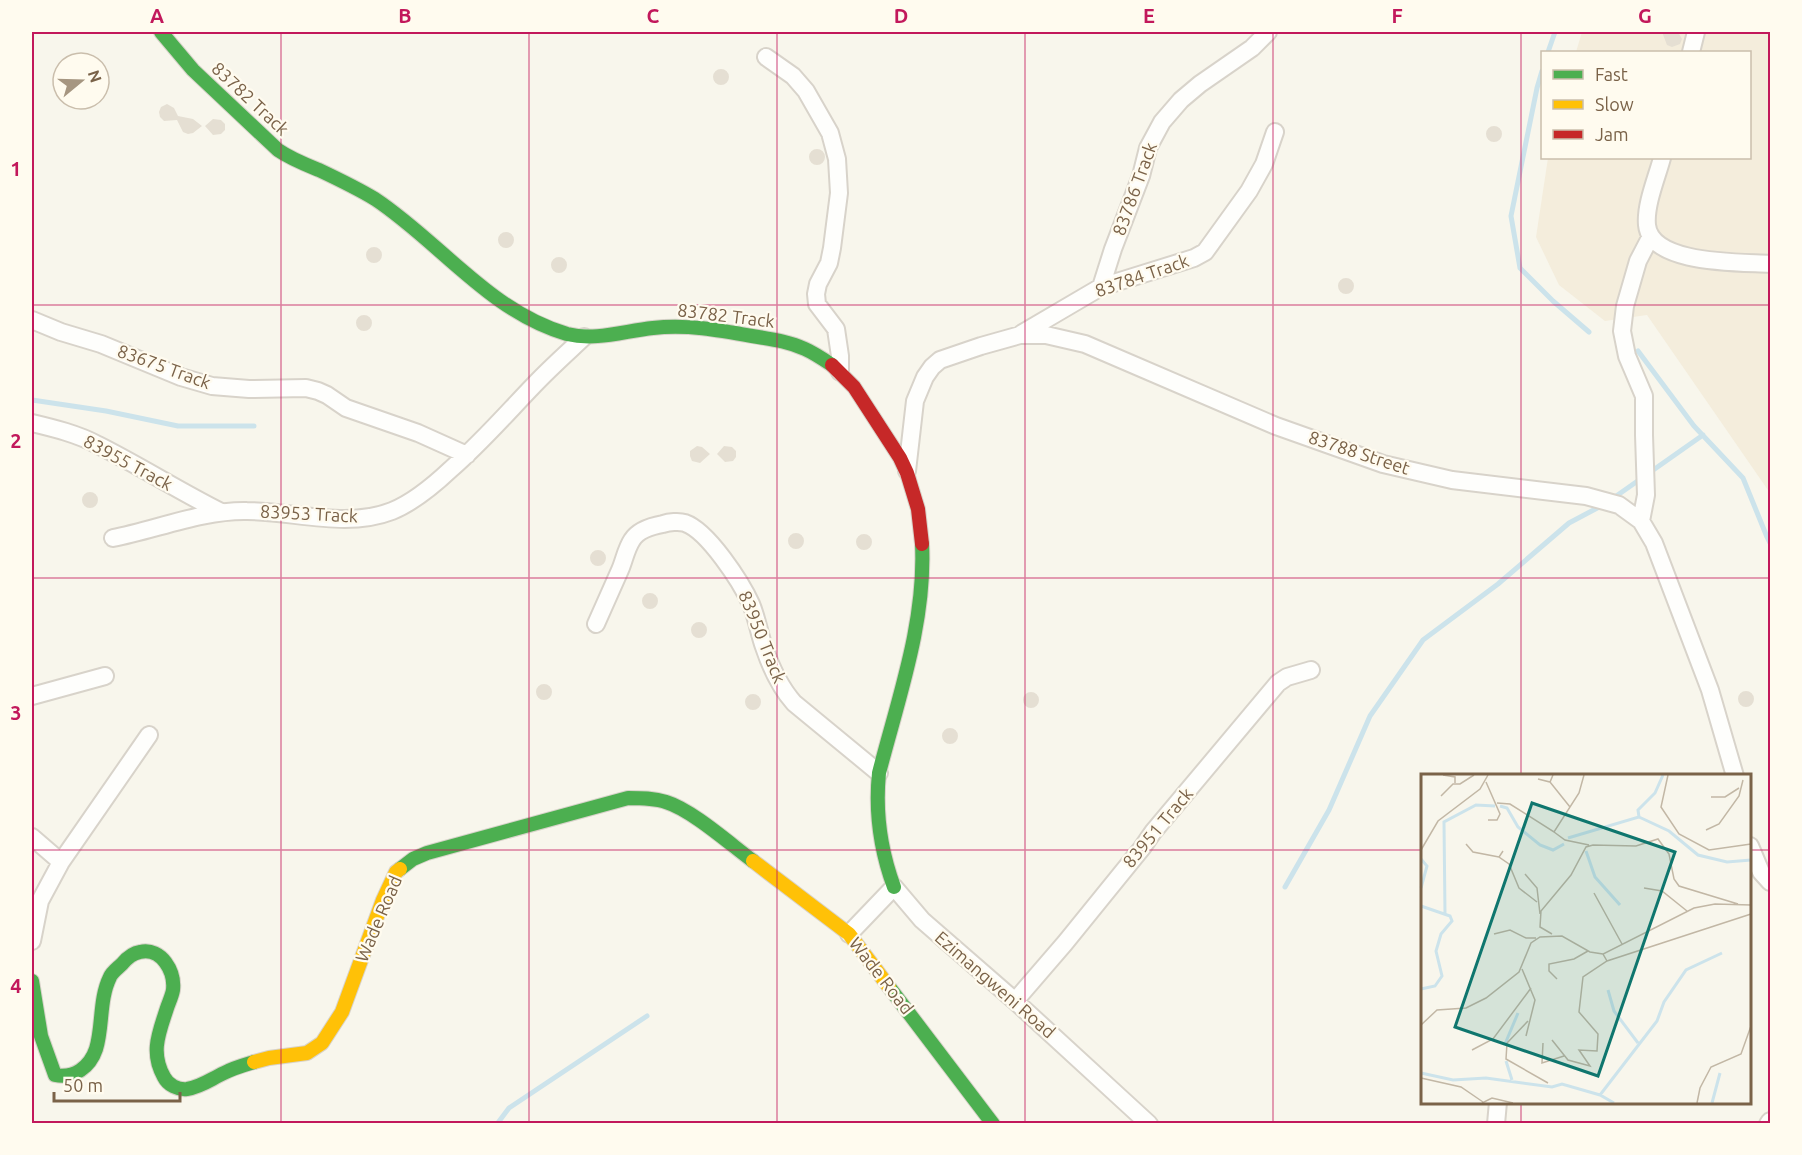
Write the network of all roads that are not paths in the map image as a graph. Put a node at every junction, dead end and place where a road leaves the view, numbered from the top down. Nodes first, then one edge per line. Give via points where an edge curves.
1 (161, 32) edge
2 (1268, 32) edge
3 (1696, 32) edge
4 (1691, 51) edge
5 (766, 57) dead end
6 (1275, 132) dead end
7 (1662, 159) edge
8 (1651, 236) junction
9 (1770, 264) edge
10 (1101, 286) junction
11 (32, 320) edge
12 (1020, 335) junction
13 (584, 337) junction
14 (840, 372) junction
15 (32, 423) edge
16 (467, 455) junction
17 (907, 472) junction
18 (221, 512) junction
19 (1641, 521) junction
20 (113, 538) dead end
21 (596, 624) dead end
22 (1311, 670) dead end
23 (105, 676) dead end
24 (32, 696) edge
25 (149, 735) dead end
26 (879, 773) junction
27 (1734, 774) edge
28 (32, 837) edge
29 (1751, 850) edge
30 (61, 862) junction
31 (1770, 882) edge
32 (894, 887) junction
33 (849, 934) junction
34 (32, 941) edge
35 (32, 981) edge
36 (1015, 1000) junction
37 (1498, 1104) edge
38 (993, 1124) edge
39 (1149, 1124) edge
40 (1496, 1124) edge

1 - 13 street, 83782 Track via 192,70 285,155 348,184 382,205 518,312 569,335
2 - 10 street, 83786 Track via 1181,100 1162,122 1148,148
3 - 4 street
5 - 14 street via 806,90 830,134 837,159 839,193 832,248 816,294 817,304 836,329
6 - 10 street, 83784 Track via 1249,191 1205,252
7 - 8 street via 1648,211
8 - 9 street via 1674,254
8 - 19 street via 1638,261 1622,331 1644,396 1647,495
10 - 12 street, 83784 Track
11 - 16 street, 83675 Track via 212,386 318,391 346,408
12 - 17 street, 83788 Street via 940,360 932,367 915,401
12 - 19 street, 83788 Street via 1046,335 1085,344 1276,426 1383,464 1452,480 1586,496 1619,506
13 - 14 street, 83782 Track via 689,327 791,342 809,349
13 - 16 street, 83953 Track
14 - 17 street, 83782 Track via 866,402
15 - 18 street, 83955 Track via 97,444
16 - 18 street, 83953 Track via 428,490 393,511 372,517
17 - 26 street, 83782 Track via 919,518 918,609
18 - 20 street, 83953 Track
19 - 27 street, 83788 Street via 1665,569 1710,690
21 - 26 street, 83950 Track via 632,540 655,525 686,523 720,555 741,585 752,606 771,667 785,692
22 - 36 street, 83951 Track via 1287,676 1278,683
23 - 24 street
25 - 30 street
26 - 32 street, 83782 Track via 876,793 880,848
28 - 30 street
29 - 31 street
30 - 34 street via 40,901
32 - 33 street
32 - 36 street, Ezimangweni Road via 922,920
33 - 35 street, Wade Road via 674,804 655,798 627,798 427,853 396,872 342,1012 322,1043 307,1053 269,1058 225,1072 208,1083 176,1088 166,1081 157,1064 158,1040 173,990 169,965 163,958 142,951 129,956 110,976 96,1049 86,1065 78,1073 56,1075 41,1036
33 - 38 street, Wade Road
36 - 39 street, Ezimangweni Road
37 - 40 street

